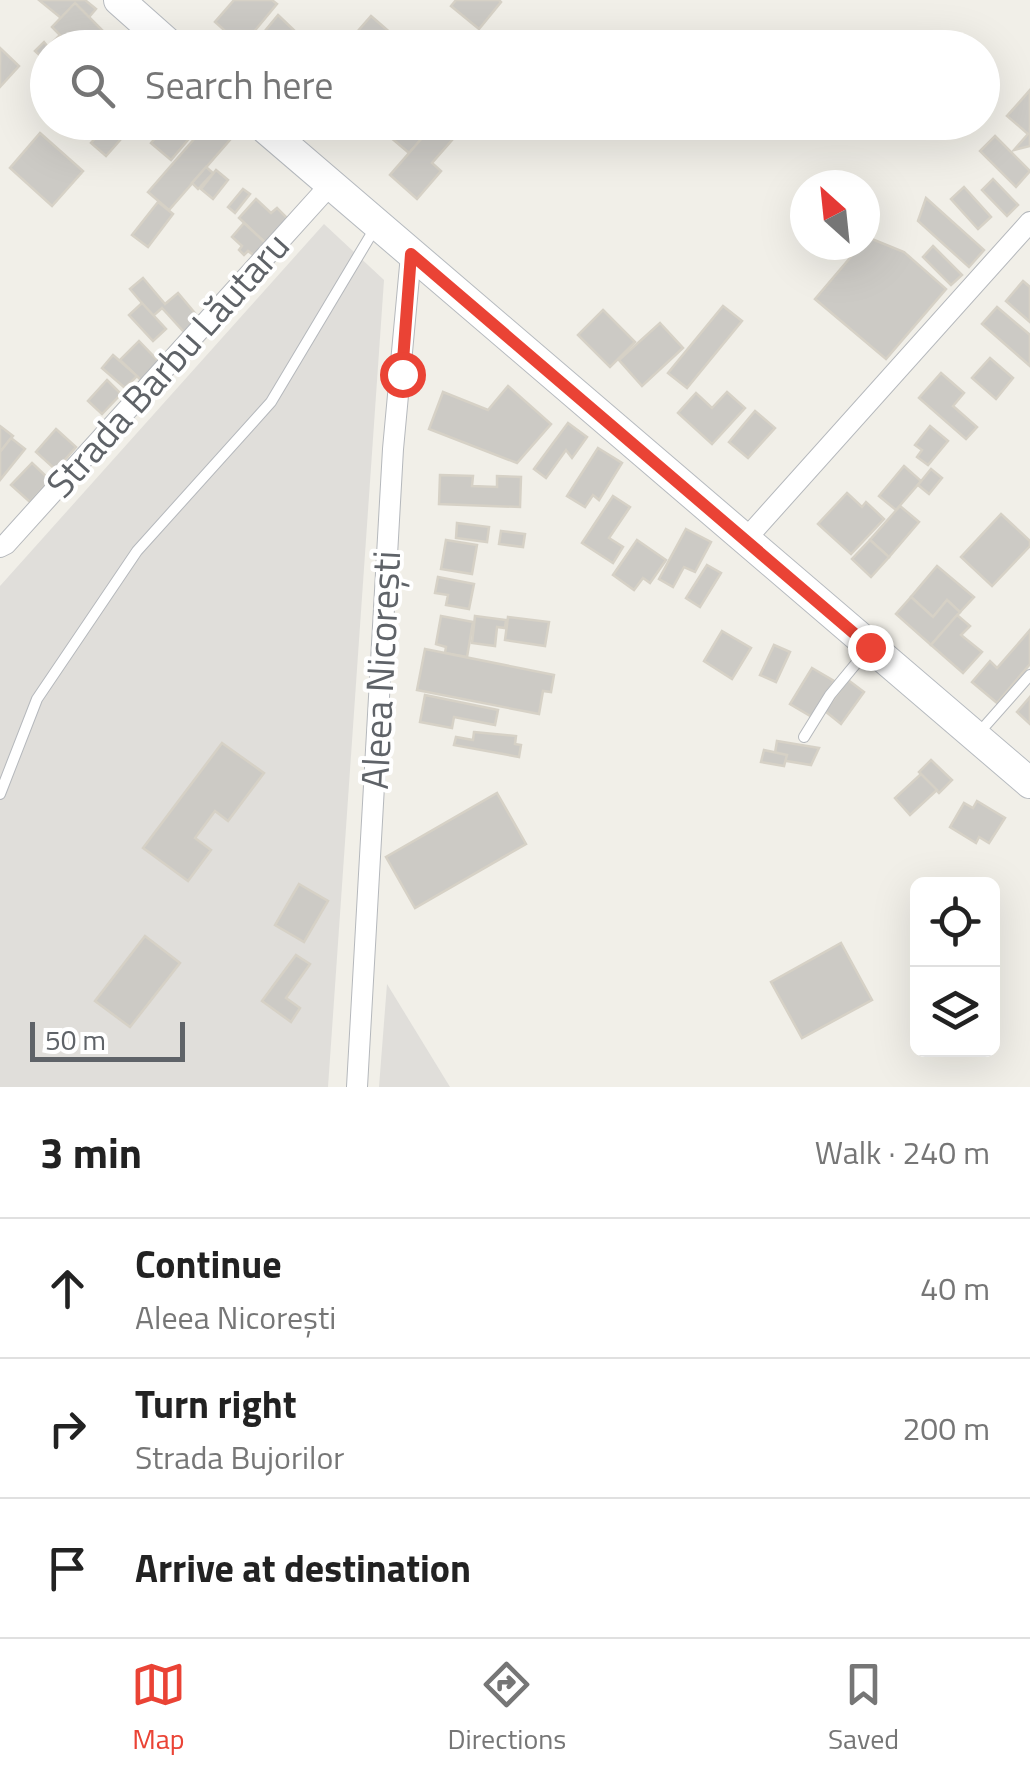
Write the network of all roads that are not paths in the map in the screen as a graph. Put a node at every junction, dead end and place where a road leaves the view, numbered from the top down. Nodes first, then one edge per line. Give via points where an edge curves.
1 (119, 0) edge
2 (153, 30) edge
3 (279, 140) edge
4 (330, 185) junction
5 (1030, 222) edge
6 (376, 225) junction
7 (411, 254) junction
8 (745, 540) junction
9 (3, 546) edge
10 (870, 647) junction
11 (1030, 675) edge
12 (976, 735) junction
13 (804, 737) dead end
14 (1030, 783) edge
15 (0, 794) edge
16 (357, 1087) edge

1 - 2 main road
3 - 4 main road
4 - 6 main road
4 - 9 street, Strada Barbu Lăutaru
5 - 8 street
6 - 7 main road
6 - 15 lane via 271,402 137,551 37,699
7 - 8 main road
7 - 16 street, Aleea Nicorești via 392,468
8 - 10 main road
10 - 12 main road
10 - 13 lane
11 - 12 lane
12 - 14 main road

